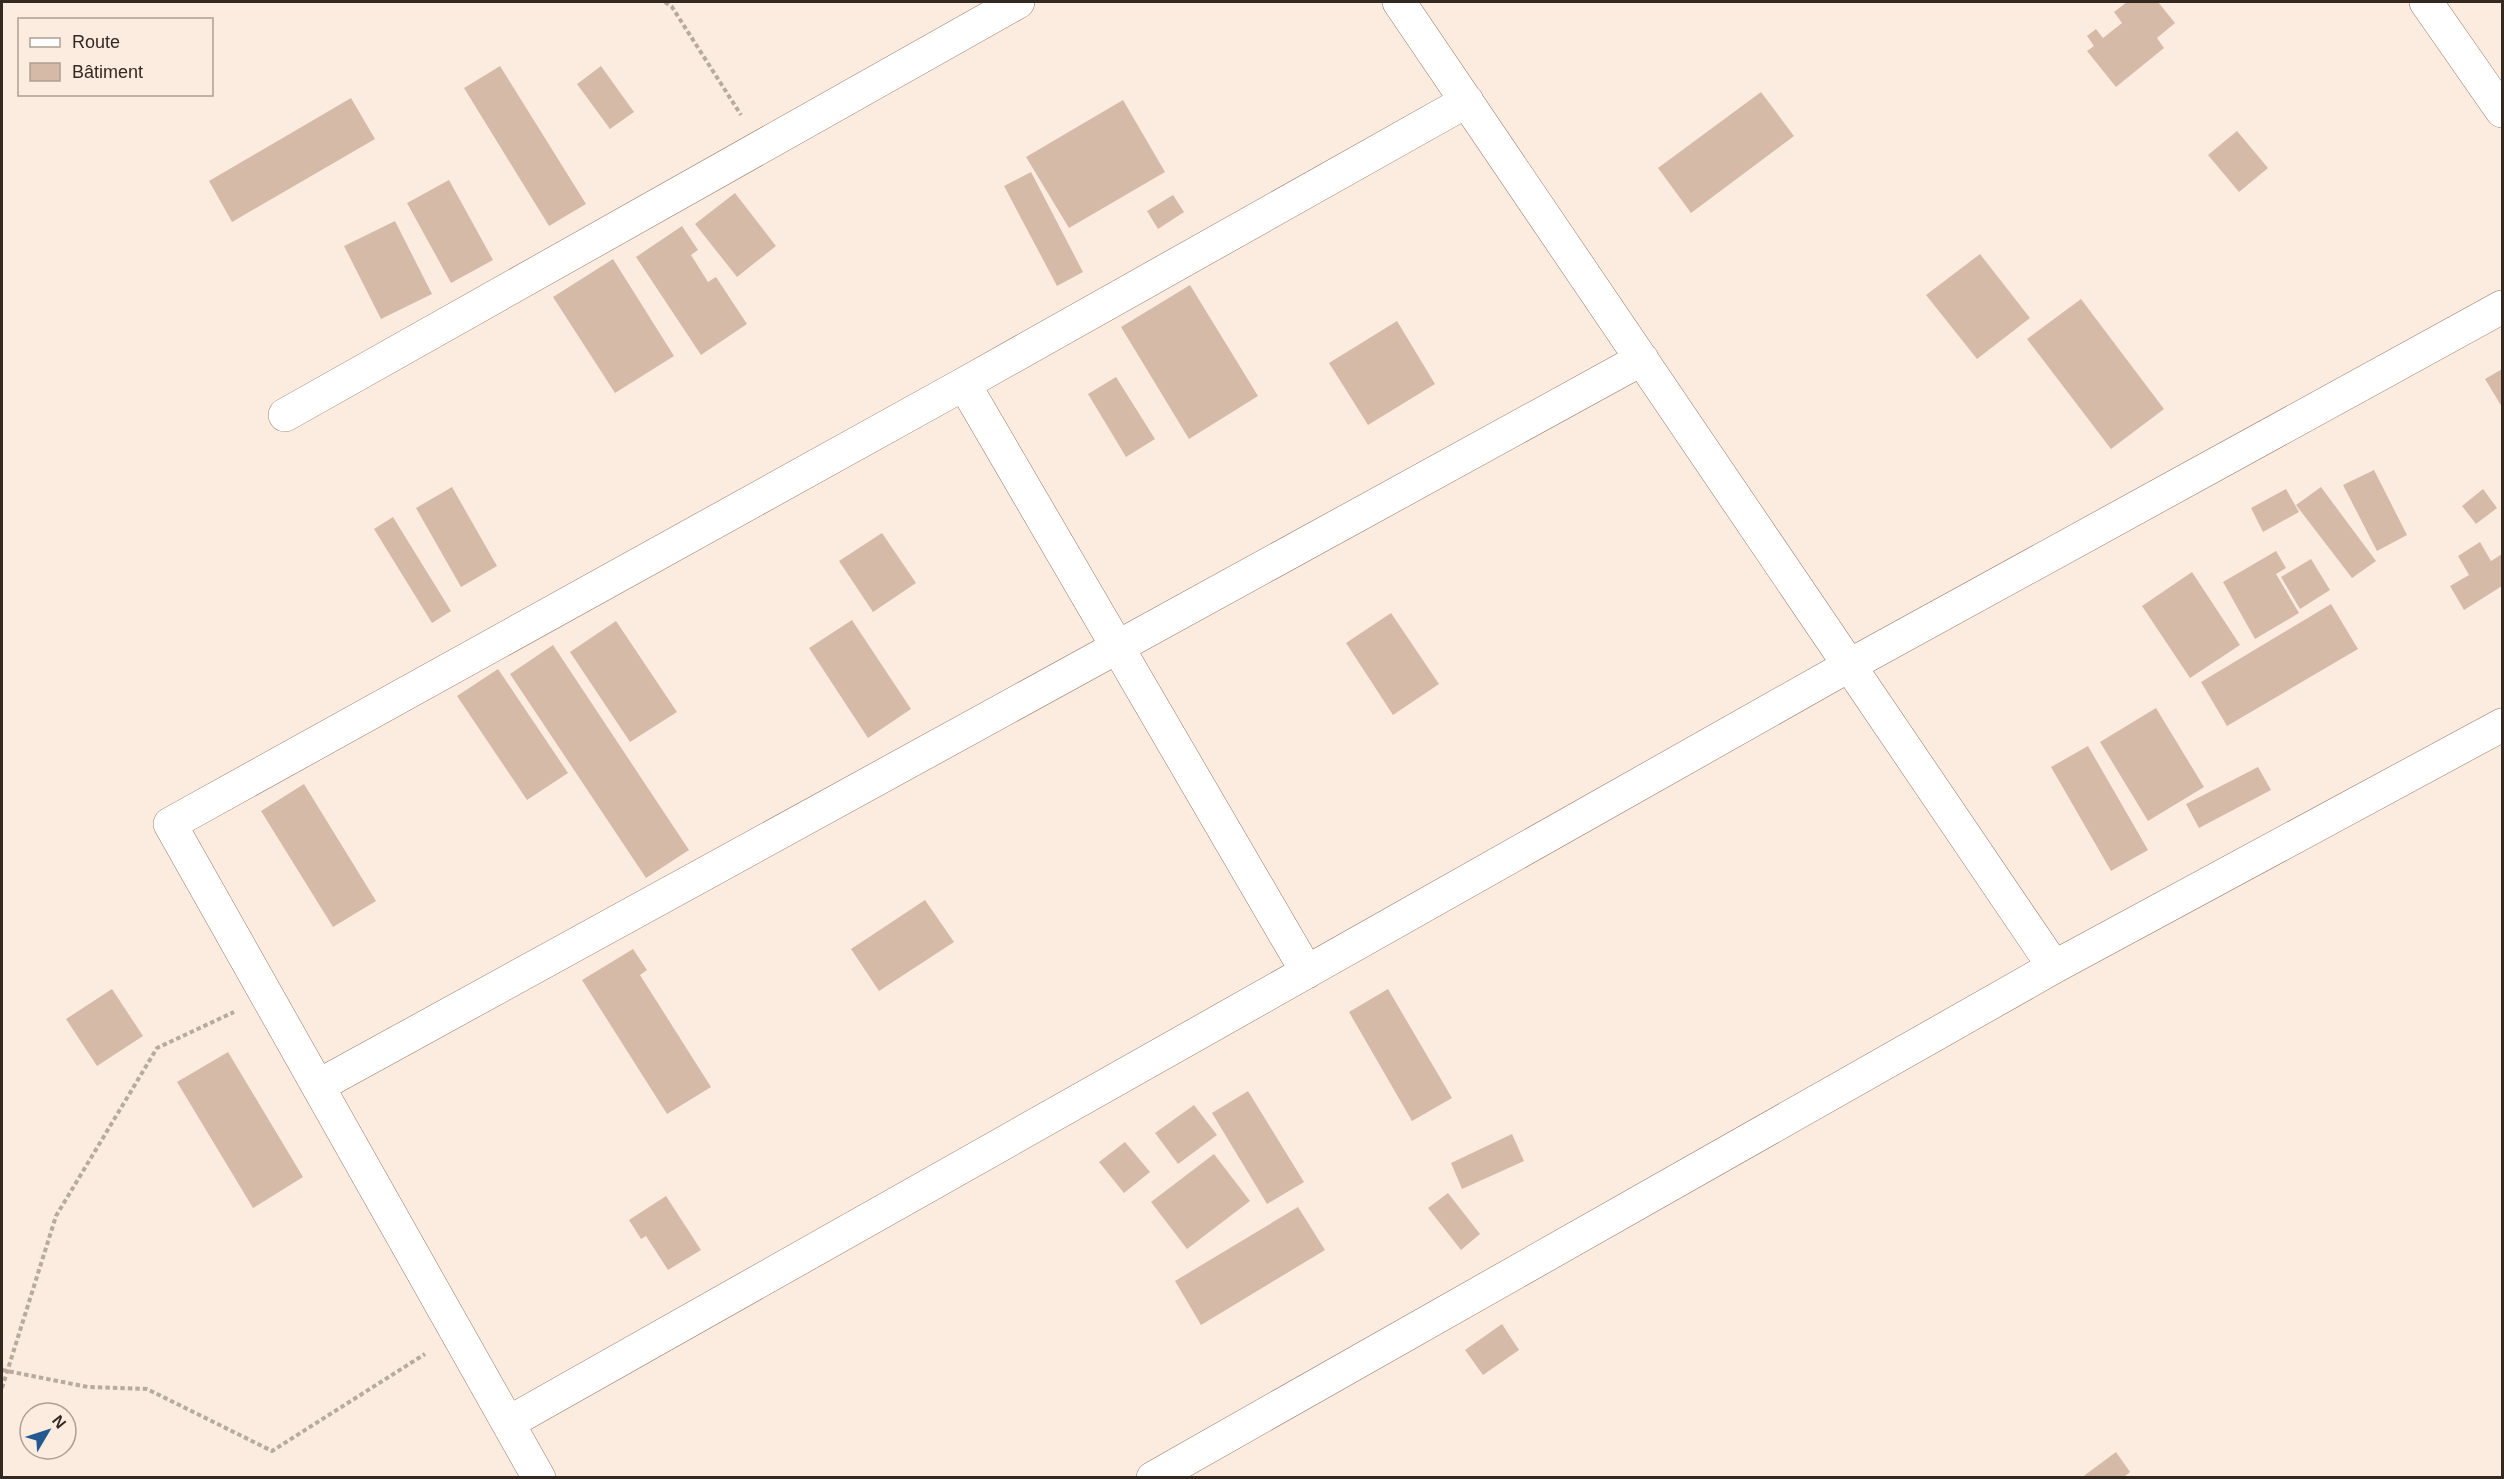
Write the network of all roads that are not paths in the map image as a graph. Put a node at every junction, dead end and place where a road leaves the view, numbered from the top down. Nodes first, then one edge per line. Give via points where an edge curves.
1 (1018, 2) edge
2 (1399, 2) edge
3 (2426, 2) edge
4 (1467, 101) junction
5 (2502, 111) edge
6 (2502, 307) edge
7 (1642, 359) junction
8 (964, 384) junction
9 (285, 414) dead end
10 (1117, 646) junction
11 (1850, 665) junction
12 (2502, 725) edge
13 (2054, 967) junction
14 (1307, 972) junction
15 (318, 1086) junction
16 (508, 1423) junction
17 (539, 1478) edge
18 (1153, 1478) edge

1 - 9 street
2 - 4 street
3 - 5 street
4 - 7 street
4 - 8 street
6 - 11 street
7 - 10 street
7 - 11 street
8 - 10 street
8 - 15 street via 170,824
10 - 14 street
10 - 15 street
11 - 13 street
11 - 14 street
12 - 13 street
13 - 18 street
14 - 16 street
15 - 16 street
16 - 17 street

